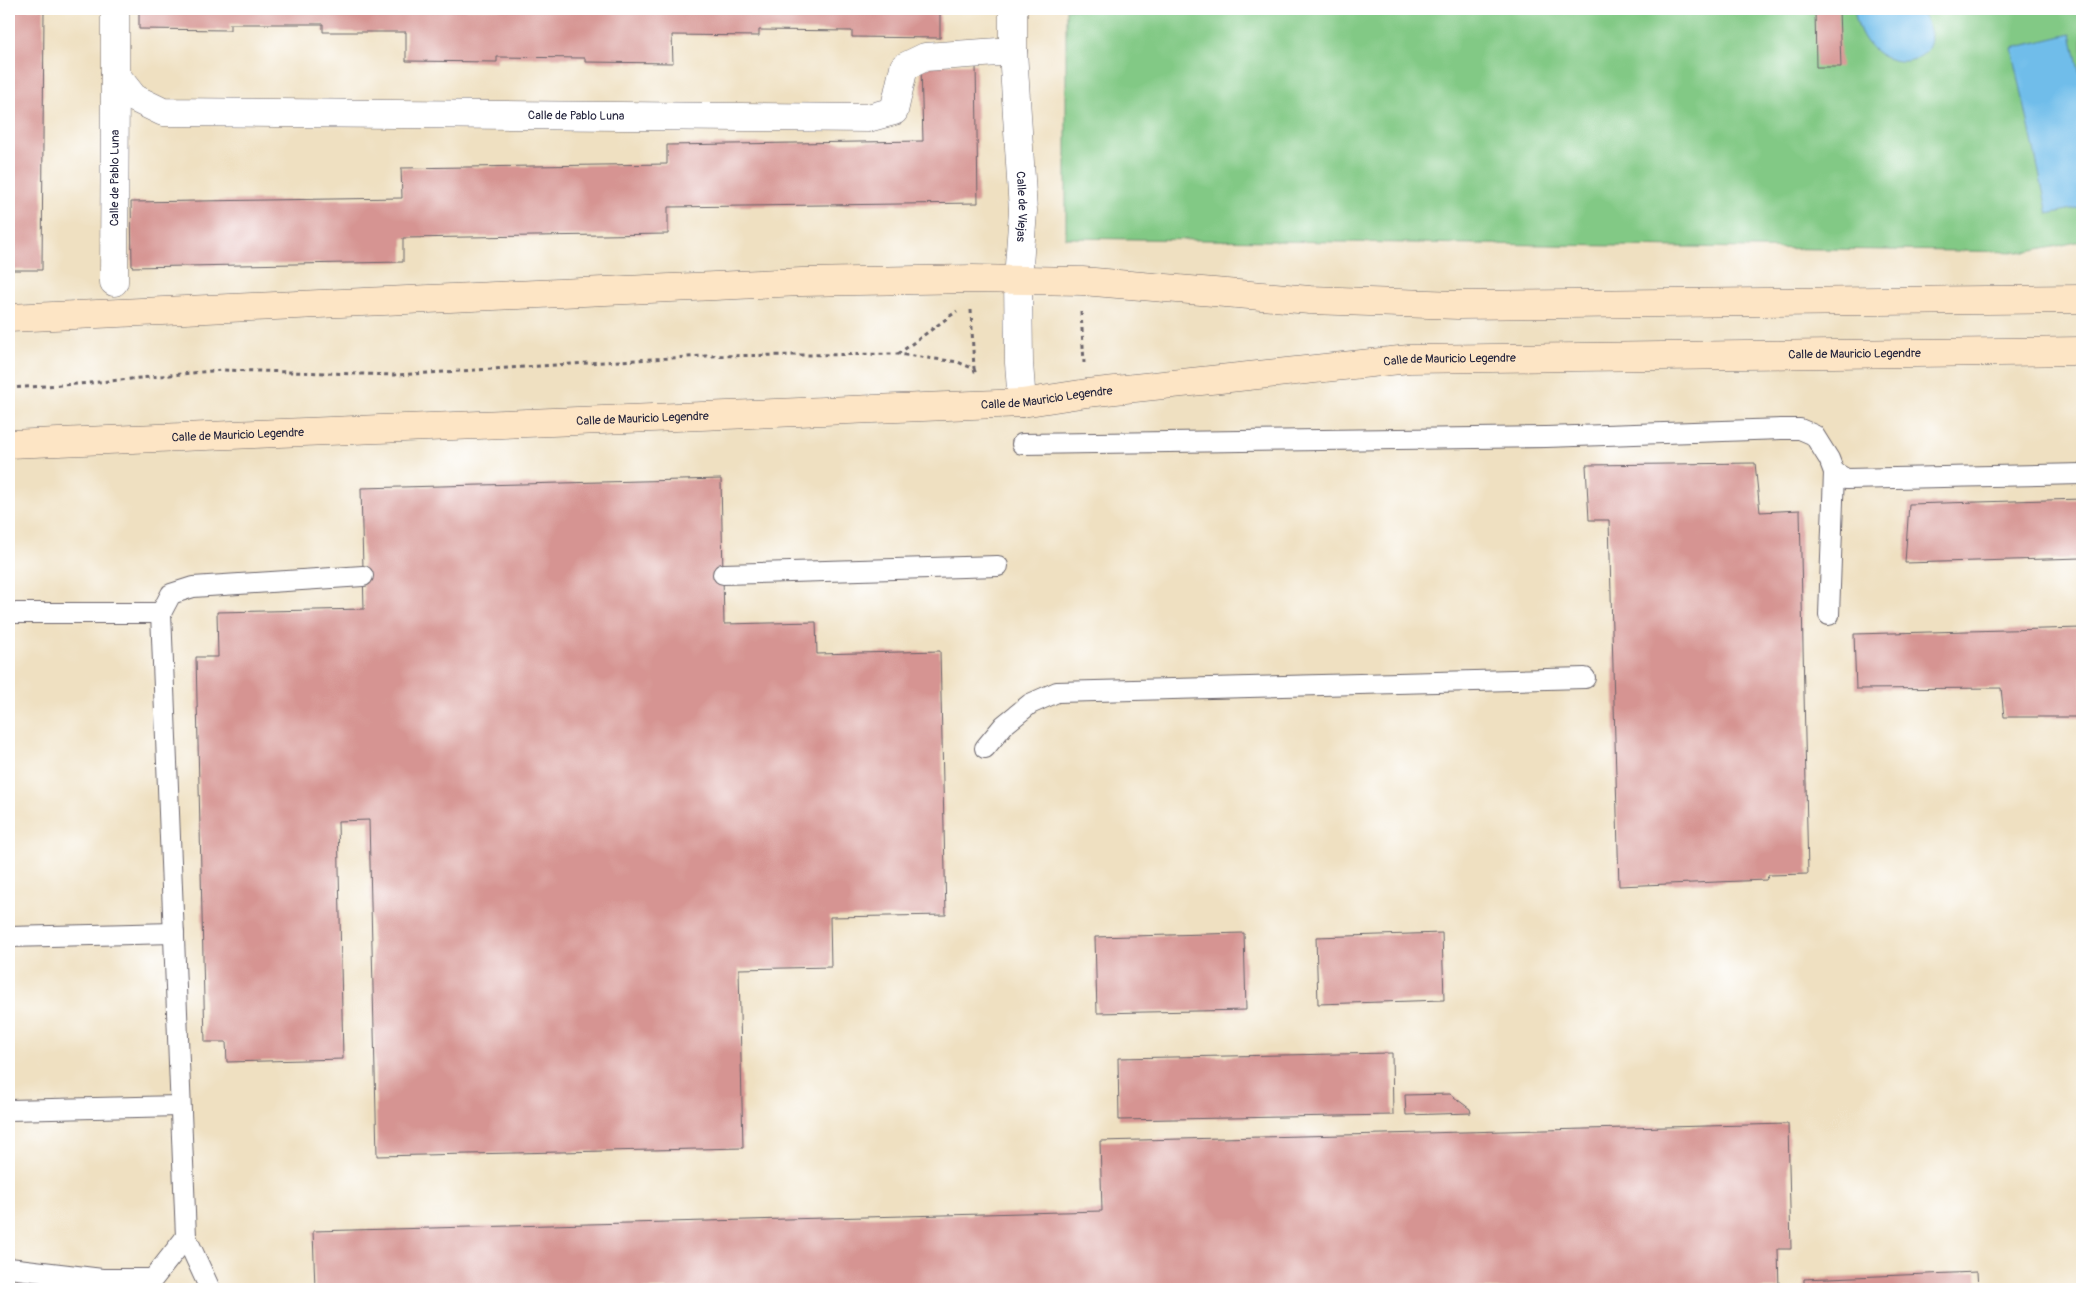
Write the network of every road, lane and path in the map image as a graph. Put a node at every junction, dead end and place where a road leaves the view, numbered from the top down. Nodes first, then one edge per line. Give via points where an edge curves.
1 (114, 9) edge
2 (1013, 9) edge
3 (1013, 51) junction
4 (115, 74) junction
5 (1018, 279) junction
6 (114, 282) dead end
7 (2082, 299) edge
8 (968, 304) dead end
9 (963, 308) dead end
10 (1080, 311) dead end
11 (9, 318) edge
12 (2082, 351) edge
13 (898, 354) junction
14 (1084, 367) dead end
15 (974, 369) junction
16 (977, 376) dead end
17 (9, 388) edge
18 (1022, 403) junction
19 (9, 444) edge
20 (1022, 444) dead end
21 (1834, 472) junction
22 (2082, 474) edge
23 (998, 566) dead end
24 (723, 574) dead end
25 (363, 576) dead end
26 (9, 613) edge
27 (161, 614) junction
28 (1829, 615) dead end
29 (1585, 678) dead end
30 (985, 748) dead end
31 (174, 933) junction
32 (9, 937) edge
33 (180, 1106) junction
34 (9, 1110) edge
35 (186, 1237) junction
36 (9, 1268) edge
37 (210, 1289) edge

1 - 4 street, Calle de Pablo Luna
2 - 3 street, Calle de Viejas
3 - 4 street, Calle de Pablo Luna via 925,57 911,63 904,67 894,110 868,118 163,112 134,98
3 - 5 street, Calle de Viejas via 1024,211
4 - 6 street, Calle de Pablo Luna
5 - 7 street via 1082,281 1310,300 1458,305
5 - 11 street via 802,282
5 - 18 street, Calle de Viejas
8 - 15 path via 972,312
9 - 13 path
10 - 14 path
12 - 18 street, Calle de Mauricio Legendre via 1410,358 1087,392
13 - 15 path via 958,362
13 - 17 path via 702,356 395,375 222,370
15 - 16 path
18 - 19 street, Calle de Mauricio Legendre
20 - 21 lane via 1546,437 1782,429 1814,435
21 - 22 lane via 1846,479
21 - 28 lane
23 - 24 lane
25 - 27 lane via 193,587 172,594
26 - 27 lane
27 - 31 lane
29 - 30 lane via 1057,692 1030,704 1004,725
31 - 32 lane
31 - 33 lane
33 - 34 lane
33 - 35 lane
35 - 36 lane via 153,1279 102,1279
35 - 37 lane

